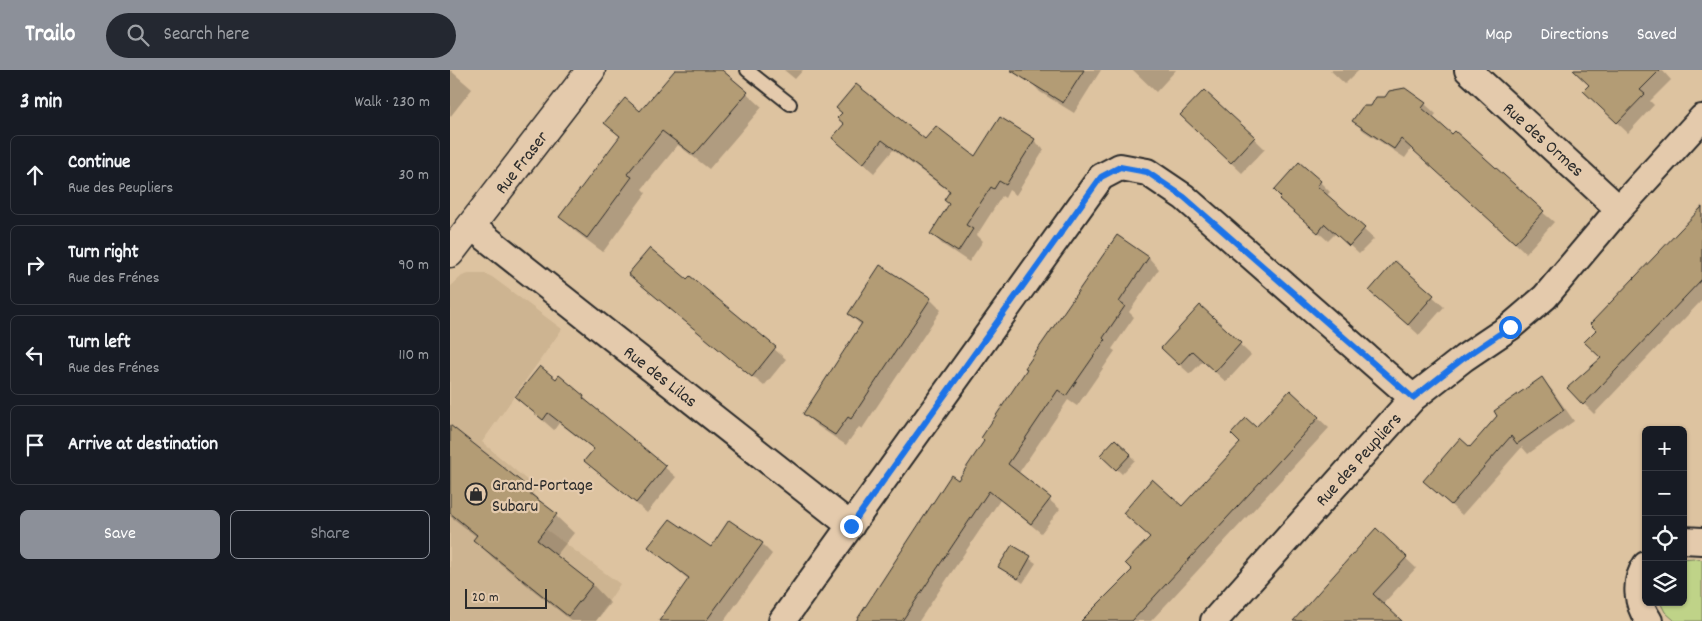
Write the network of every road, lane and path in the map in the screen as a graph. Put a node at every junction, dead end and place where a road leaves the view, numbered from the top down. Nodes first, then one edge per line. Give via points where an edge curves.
1 (592, 70) edge
2 (748, 70) edge
3 (1468, 70) edge
4 (790, 104) dead end
5 (1702, 118) edge
6 (1619, 209) junction
7 (471, 226) junction
8 (450, 253) edge
9 (1413, 398) junction
10 (851, 526) junction
11 (1687, 540) edge
12 (1702, 541) edge
13 (1642, 576) edge
14 (1642, 604) edge
15 (782, 621) edge
16 (1214, 621) edge

1 - 7 main road, Rue Fraser
2 - 4 lane
3 - 6 street, Rue des Ormes
5 - 6 street, Rue des Peupliers
6 - 9 street, Rue des Peupliers via 1545,297 1510,327
7 - 8 main road, Rue Fraser
7 - 10 street, Rue des Lilas
9 - 10 street via 1184,197 1147,172 1120,167 1101,177
9 - 16 street, Rue des Peupliers
10 - 15 street
11 - 12 street
13 - 14 street via 1638,586

